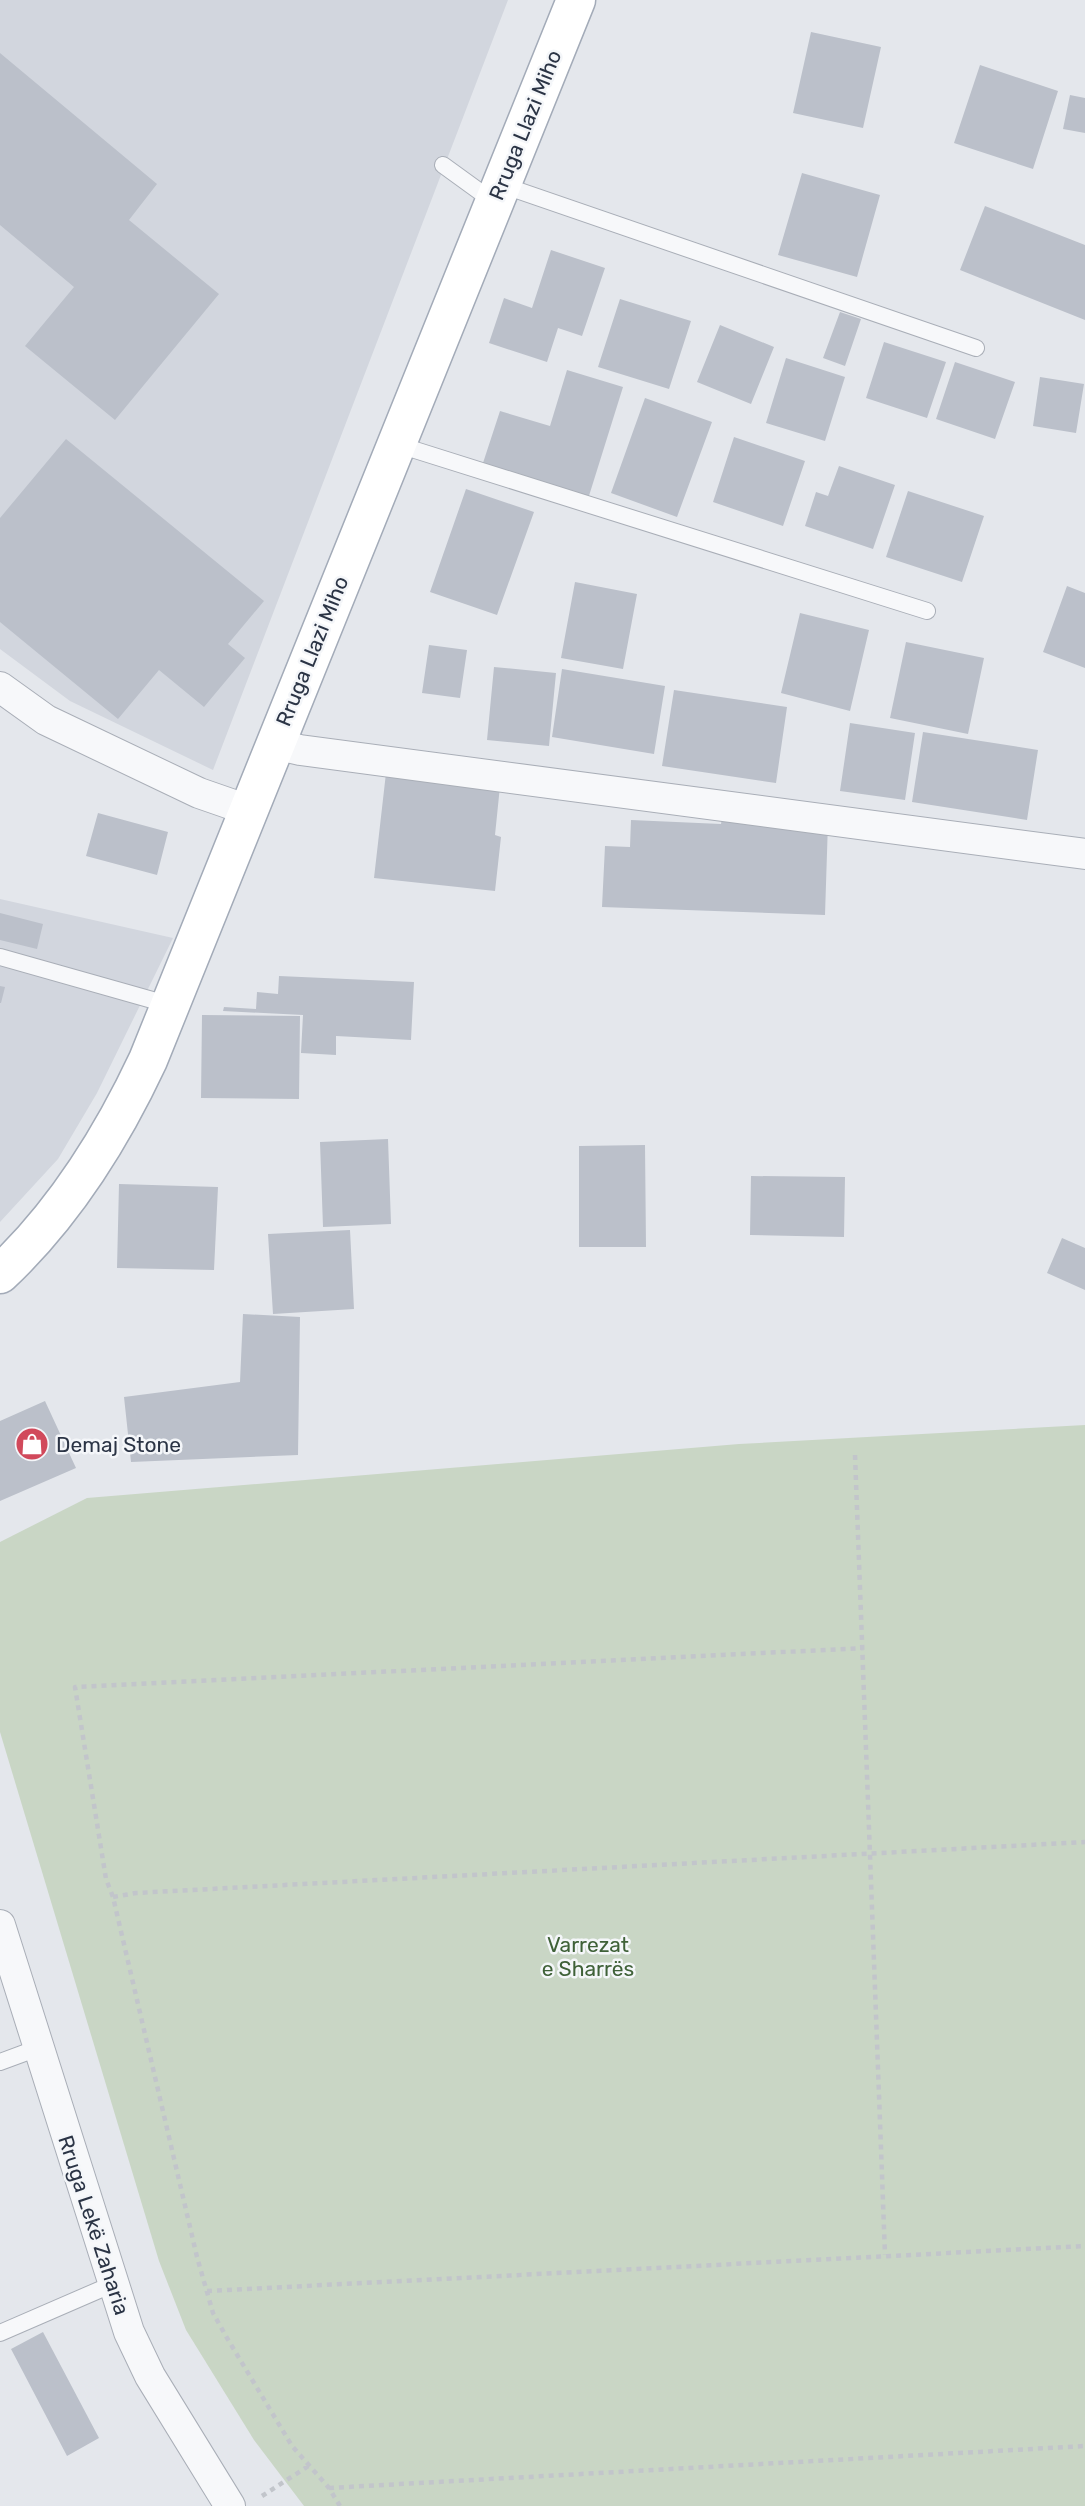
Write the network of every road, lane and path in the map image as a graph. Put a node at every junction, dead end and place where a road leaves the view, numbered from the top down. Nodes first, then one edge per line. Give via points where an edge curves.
1 (576, 0) edge
2 (443, 165) dead end
3 (497, 193) junction
4 (976, 348) dead end
5 (396, 444) junction
6 (927, 611) dead end
7 (0, 687) edge
8 (275, 744) junction
9 (248, 810) junction
10 (1085, 854) edge
11 (0, 957) edge
12 (170, 1005) junction
13 (0, 1274) edge
14 (855, 1455) dead end
15 (863, 1648) junction
16 (1085, 1842) edge
17 (869, 1855) junction
18 (113, 1898) junction
19 (0, 1926) edge
20 (38, 2048) junction
21 (0, 2062) edge
22 (1085, 2246) edge
23 (885, 2255) junction
24 (113, 2284) junction
25 (207, 2291) junction
26 (0, 2333) edge
27 (1085, 2446) edge
28 (310, 2465) junction
29 (330, 2488) junction
30 (234, 2503) edge
31 (341, 2506) edge

1 - 3 main road, Rruga Llazi Miho
2 - 3 lane
3 - 4 lane
3 - 5 main road, Rruga Llazi Miho
5 - 6 lane
5 - 8 main road, Rruga Llazi Miho
7 - 9 street via 46,720 199,793
8 - 9 main road, Rruga Llazi Miho
8 - 10 street
9 - 12 main road, Rruga Llazi Miho
11 - 12 lane
12 - 13 main road, Rruga Llazi Miho via 107,1141 48,1222
14 - 15 path
15 - 17 path
15 - 18 path via 75,1687 106,1879
16 - 17 path
17 - 18 path via 420,1876
17 - 23 path
18 - 25 path
19 - 20 street, Rruga Lekë Zaharia
20 - 21 lane
20 - 24 street, Rruga Lekë Zaharia
22 - 23 path
23 - 25 path
24 - 26 lane
24 - 30 street, Rruga Lekë Zaharia via 150,2376
25 - 28 path via 227,2338 292,2446
27 - 29 path
28 - 29 path
28 - 30 path
29 - 31 path

